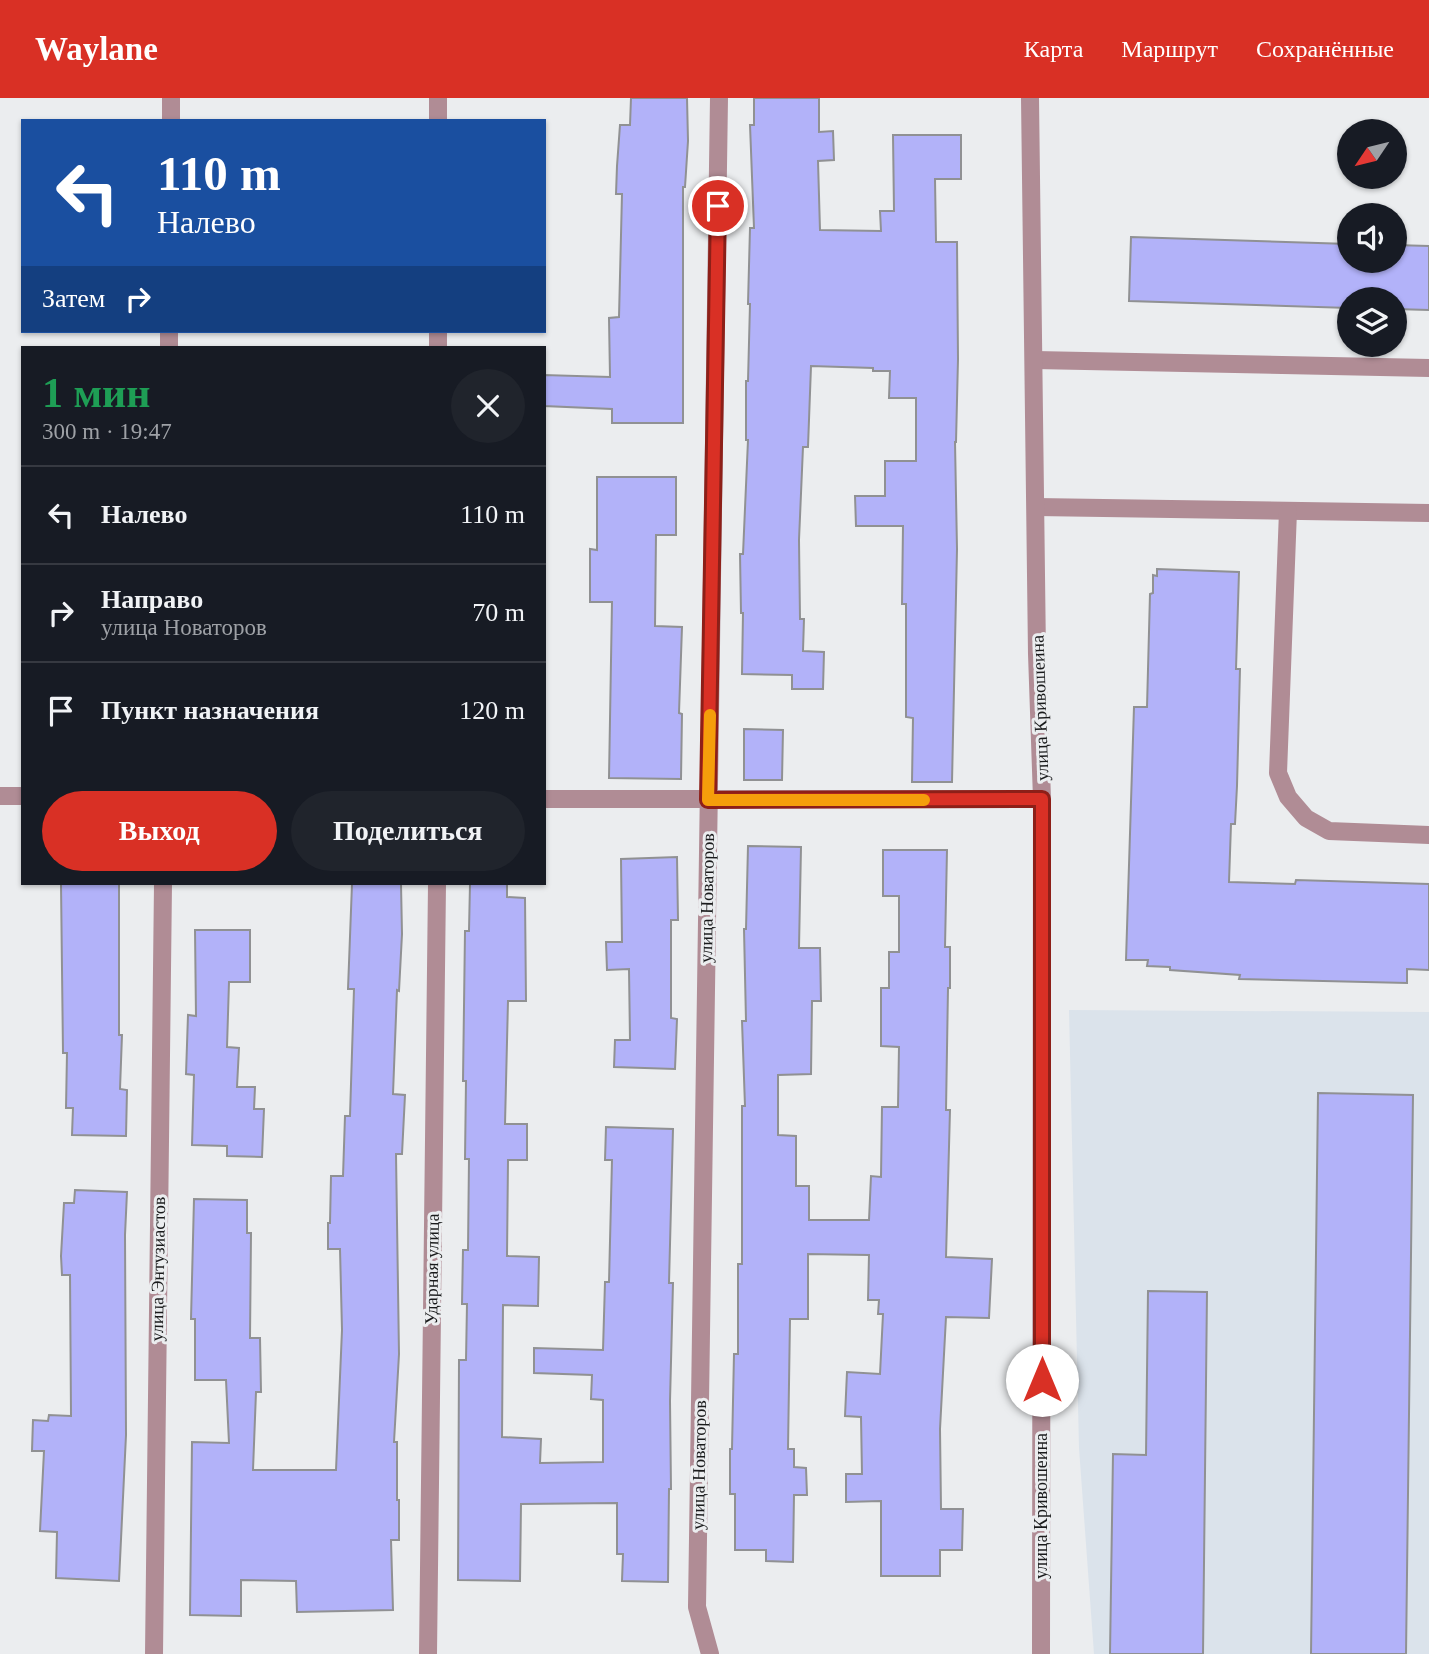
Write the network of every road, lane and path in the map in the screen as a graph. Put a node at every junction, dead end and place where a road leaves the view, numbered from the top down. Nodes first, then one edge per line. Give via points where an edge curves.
1 (171, 98) edge
2 (439, 98) edge
3 (719, 98) edge
4 (1030, 98) edge
5 (171, 119) edge
6 (439, 119) edge
7 (1035, 360) junction
8 (1429, 368) edge
9 (1036, 507) junction
10 (1288, 511) junction
11 (1429, 513) edge
12 (0, 796) edge
13 (21, 796) edge
14 (546, 799) edge
15 (1042, 799) junction
16 (708, 800) junction
17 (1429, 835) edge
18 (163, 885) edge
19 (437, 885) edge
20 (154, 1654) edge
21 (428, 1654) edge
22 (710, 1654) edge
23 (1041, 1654) edge

1 - 5 street
2 - 6 street
3 - 16 street, улица Новаторов
4 - 7 street, улица Кривошеина
7 - 8 street
7 - 9 street, улица Кривошеина
9 - 10 street
9 - 15 street, улица Кривошеина
10 - 11 street
10 - 17 street via 1278,773 1288,797 1306,818 1329,831
12 - 13 street
14 - 16 street
15 - 16 street
15 - 23 street, улица Кривошеина
16 - 22 street, улица Новаторов via 697,1607
18 - 20 street, улица Энтузиастов
19 - 21 street, Ударная улица

